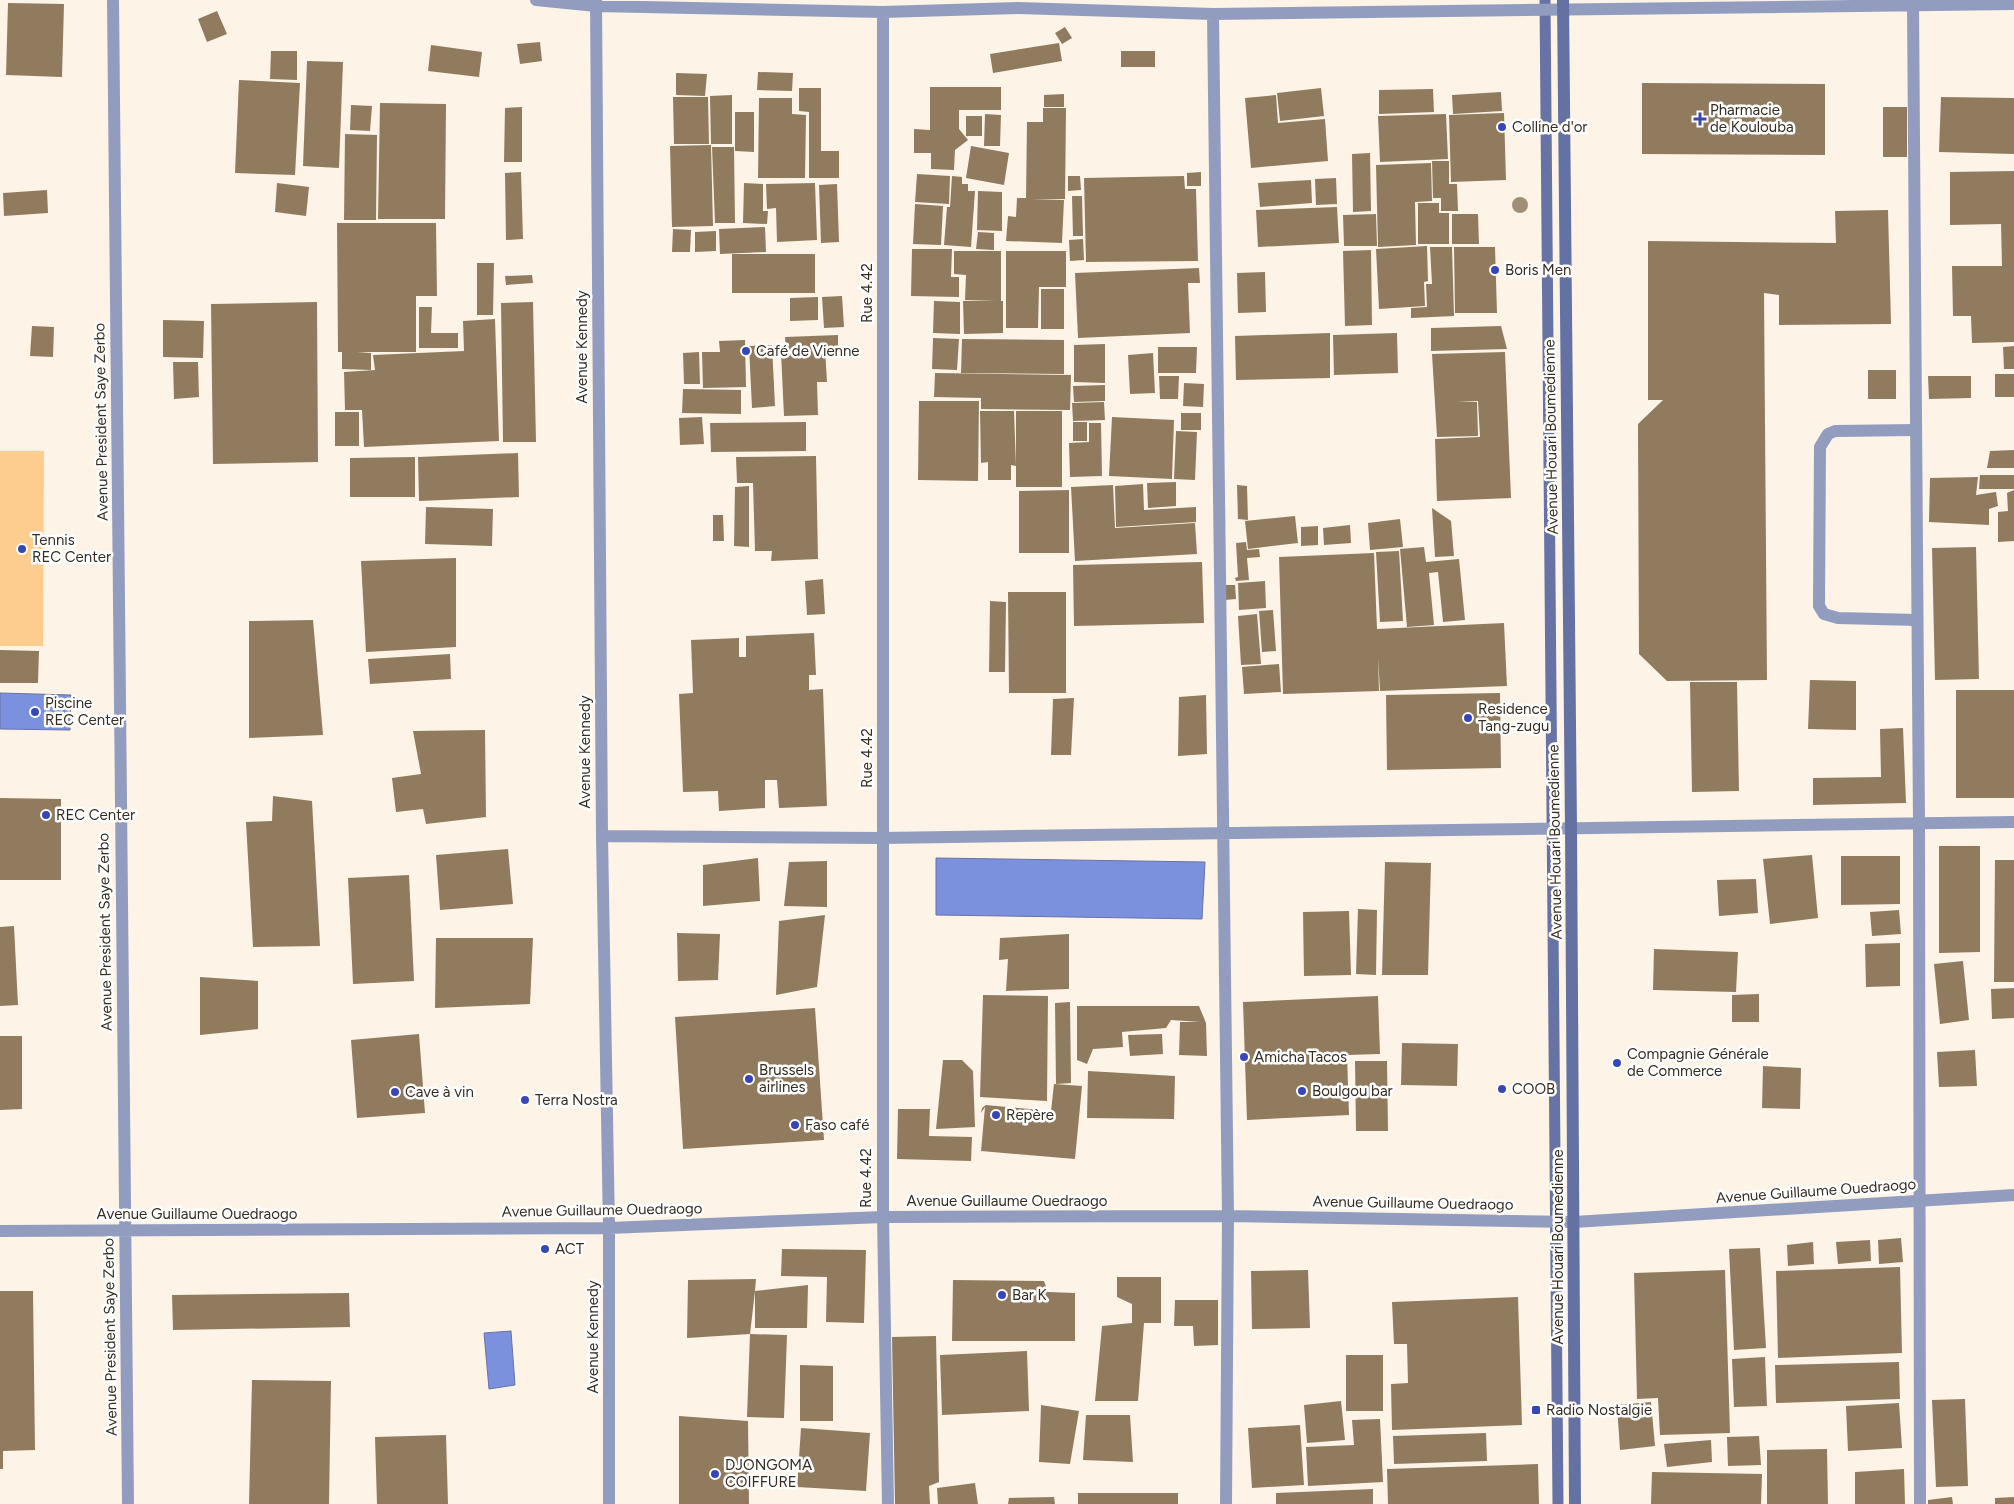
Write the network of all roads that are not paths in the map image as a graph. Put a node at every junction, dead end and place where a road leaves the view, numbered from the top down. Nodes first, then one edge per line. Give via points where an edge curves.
1 (113, 0) edge
2 (536, 0) edge
3 (596, 3) edge
4 (1018, 4) edge
5 (1913, 4) junction
6 (2014, 4) edge
7 (1563, 5) edge
8 (883, 12) junction
9 (1213, 14) junction
10 (1916, 430) junction
11 (1917, 620) junction
12 (2014, 822) edge
13 (1919, 824) junction
14 (1571, 828) junction
15 (1222, 834) junction
16 (602, 836) junction
17 (882, 838) junction
18 (2014, 1194) edge
19 (1918, 1200) junction
20 (1228, 1216) junction
21 (882, 1217) junction
22 (1574, 1222) junction
23 (609, 1228) junction
24 (124, 1230) junction
25 (0, 1231) edge
26 (128, 1504) edge
27 (609, 1504) edge
28 (888, 1504) edge
29 (1226, 1504) edge
30 (1575, 1504) edge
31 (1920, 1504) edge

1 - 24 street, Avenue President Saye Zerbo
2 - 3 street
3 - 8 street
3 - 16 street, Avenue Kennedy
4 - 8 street
4 - 9 street
5 - 6 street
5 - 7 street
5 - 10 street
7 - 9 street
7 - 14 main road, Avenue Houari Boumedienne
8 - 17 street, Rue 4.42
9 - 15 street
10 - 11 street
10 - 11 street via 1836,431 1828,434 1820,447 1819,606 1824,614 1838,618
11 - 13 street
12 - 13 street
13 - 14 street
13 - 19 street
14 - 15 street
14 - 22 main road, Avenue Houari Boumedienne
15 - 17 street
15 - 20 street
16 - 17 street
16 - 23 street, Avenue Kennedy
17 - 21 street, Rue 4.42
18 - 19 street, Avenue Guillaume Ouedraogo
19 - 22 street, Avenue Guillaume Ouedraogo
19 - 31 street
20 - 21 street, Avenue Guillaume Ouedraogo
20 - 22 street, Avenue Guillaume Ouedraogo
20 - 29 street
21 - 23 street, Avenue Guillaume Ouedraogo
21 - 28 street, Rue 4.42
22 - 30 main road, Avenue Houari Boumedienne
23 - 24 street, Avenue Guillaume Ouedraogo
23 - 27 street, Avenue Kennedy
24 - 25 street, Avenue Guillaume Ouedraogo
24 - 26 street, Avenue President Saye Zerbo

